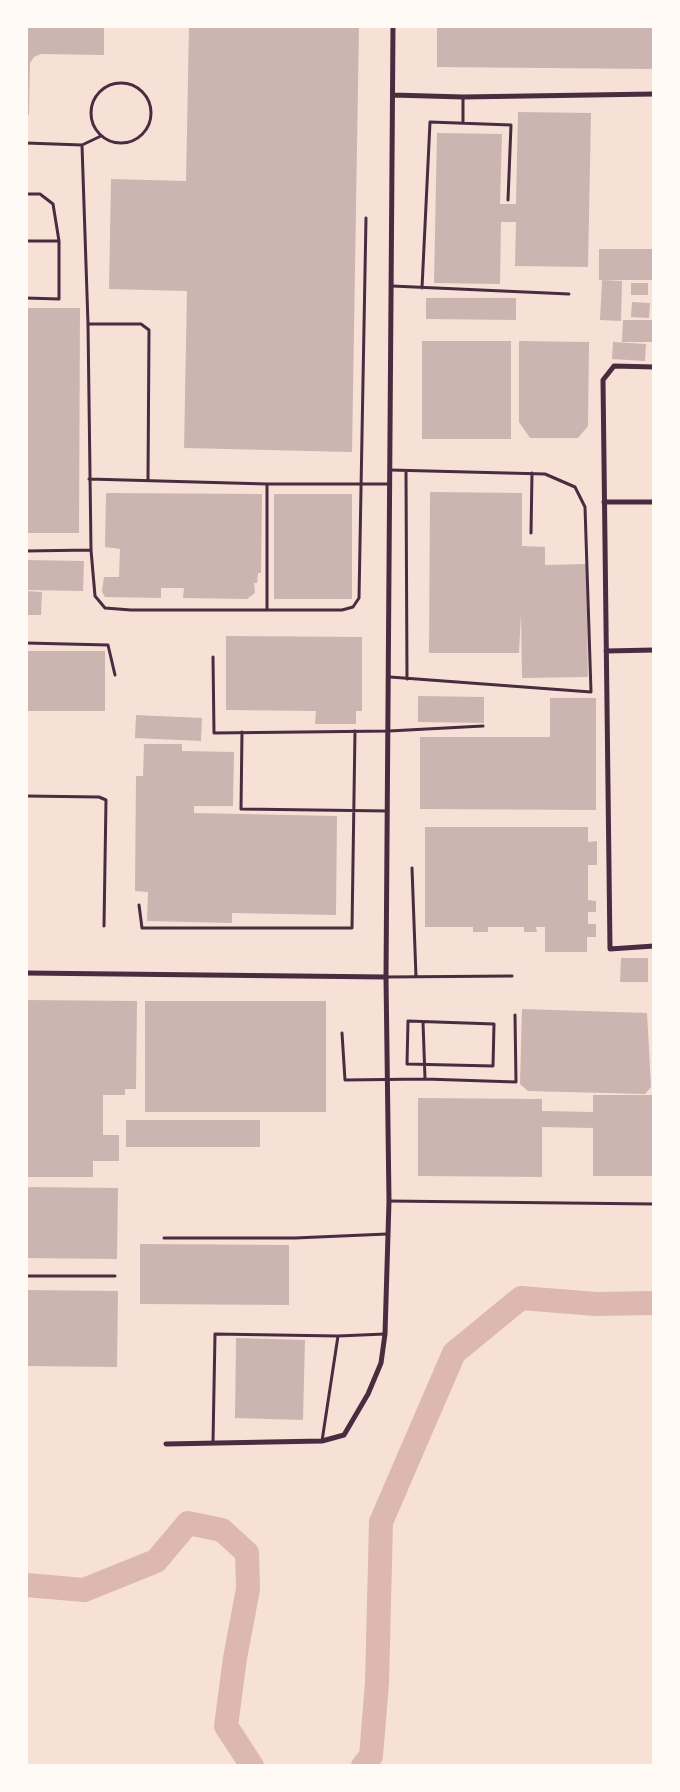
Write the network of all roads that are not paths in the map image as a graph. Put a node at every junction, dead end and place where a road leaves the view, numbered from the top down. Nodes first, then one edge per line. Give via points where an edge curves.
1 (392, 26) edge
2 (654, 94) edge
3 (393, 95) junction
4 (463, 97) junction
5 (463, 123) junction
6 (101, 136) junction
7 (26, 143) edge
8 (82, 145) junction
9 (26, 194) edge
10 (508, 200) dead end
11 (366, 218) dead end
12 (26, 241) edge
13 (60, 241) junction
14 (392, 286) junction
15 (422, 288) junction
16 (569, 294) dead end
17 (26, 298) edge
18 (88, 324) junction
19 (654, 367) edge
20 (390, 470) junction
21 (406, 471) junction
22 (532, 473) junction
23 (89, 479) junction
24 (148, 480) junction
25 (267, 484) junction
26 (360, 484) junction
27 (391, 484) junction
28 (604, 502) junction
29 (654, 502) edge
30 (531, 533) dead end
31 (91, 550) junction
32 (26, 551) edge
33 (266, 610) junction
34 (26, 643) edge
35 (654, 650) edge
36 (606, 651) junction
37 (213, 657) dead end
38 (115, 675) dead end
39 (390, 678) junction
40 (407, 679) junction
41 (483, 726) dead end
42 (389, 731) junction
43 (242, 732) junction
44 (355, 732) junction
45 (26, 796) edge
46 (354, 811) junction
47 (388, 811) junction
48 (412, 868) dead end
49 (139, 905) dead end
50 (104, 926) dead end
51 (654, 946) edge
52 (26, 973) edge
53 (512, 976) dead end
54 (386, 977) junction
55 (416, 977) junction
56 (515, 1015) dead end
57 (422, 1022) junction
58 (342, 1033) dead end
59 (424, 1065) junction
60 (425, 1079) junction
61 (386, 1081) junction
62 (389, 1200) junction
63 (654, 1204) edge
64 (388, 1234) junction
65 (164, 1238) dead end
66 (26, 1276) edge
67 (115, 1276) dead end
68 (385, 1334) junction
69 (338, 1336) junction
70 (322, 1441) junction
71 (213, 1442) junction
72 (166, 1444) dead end

1 - 3 street
2 - 4 street
3 - 4 street
3 - 14 street
4 - 5 lane
5 - 10 lane via 511,124
5 - 15 lane via 430,122
6 - 6 lane via 118,143 136,139 143,133 148,126 150,107 140,90 121,83 111,84 102,90 91,107 94,128
6 - 8 lane
7 - 8 lane
8 - 18 lane
9 - 13 lane via 40,194 53,204
11 - 26 lane
12 - 13 lane
13 - 17 lane via 60,299
14 - 15 lane
14 - 20 street
15 - 16 lane
18 - 23 lane
18 - 24 lane via 141,324 149,330
19 - 28 street via 614,366 603,380
20 - 21 lane
20 - 27 street
21 - 22 lane
21 - 40 lane
22 - 30 lane
22 - 40 lane via 545,474 575,487 585,507 591,692
23 - 24 lane
23 - 31 lane
24 - 25 lane
25 - 26 lane
25 - 33 lane
26 - 27 lane
26 - 33 lane via 359,598 353,607 342,610
27 - 39 street
28 - 29 street
28 - 36 street
31 - 32 lane
31 - 33 lane via 95,596 105,608
34 - 38 lane via 108,646
35 - 36 street
36 - 51 street via 610,948
37 - 43 lane via 214,733
39 - 40 lane
39 - 42 street
41 - 42 lane
42 - 44 lane
42 - 47 street
43 - 44 lane
43 - 46 lane via 241,809
44 - 46 lane
45 - 50 lane via 99,797 106,800
46 - 47 lane
46 - 49 lane via 352,928 142,928
47 - 54 street
48 - 55 lane
52 - 54 street
53 - 55 lane
54 - 55 lane
54 - 61 street
56 - 60 lane via 516,1082
57 - 59 lane
57 - 59 lane via 408,1021 407,1064
57 - 59 lane via 494,1024 493,1066
58 - 61 lane via 345,1080
59 - 60 lane
60 - 61 lane
61 - 62 street
62 - 63 lane
62 - 64 street
64 - 65 lane
64 - 68 street
66 - 67 lane
68 - 69 lane
68 - 70 street via 382,1363 344,1435
69 - 70 lane
69 - 71 lane via 215,1334
70 - 71 street
71 - 72 street

